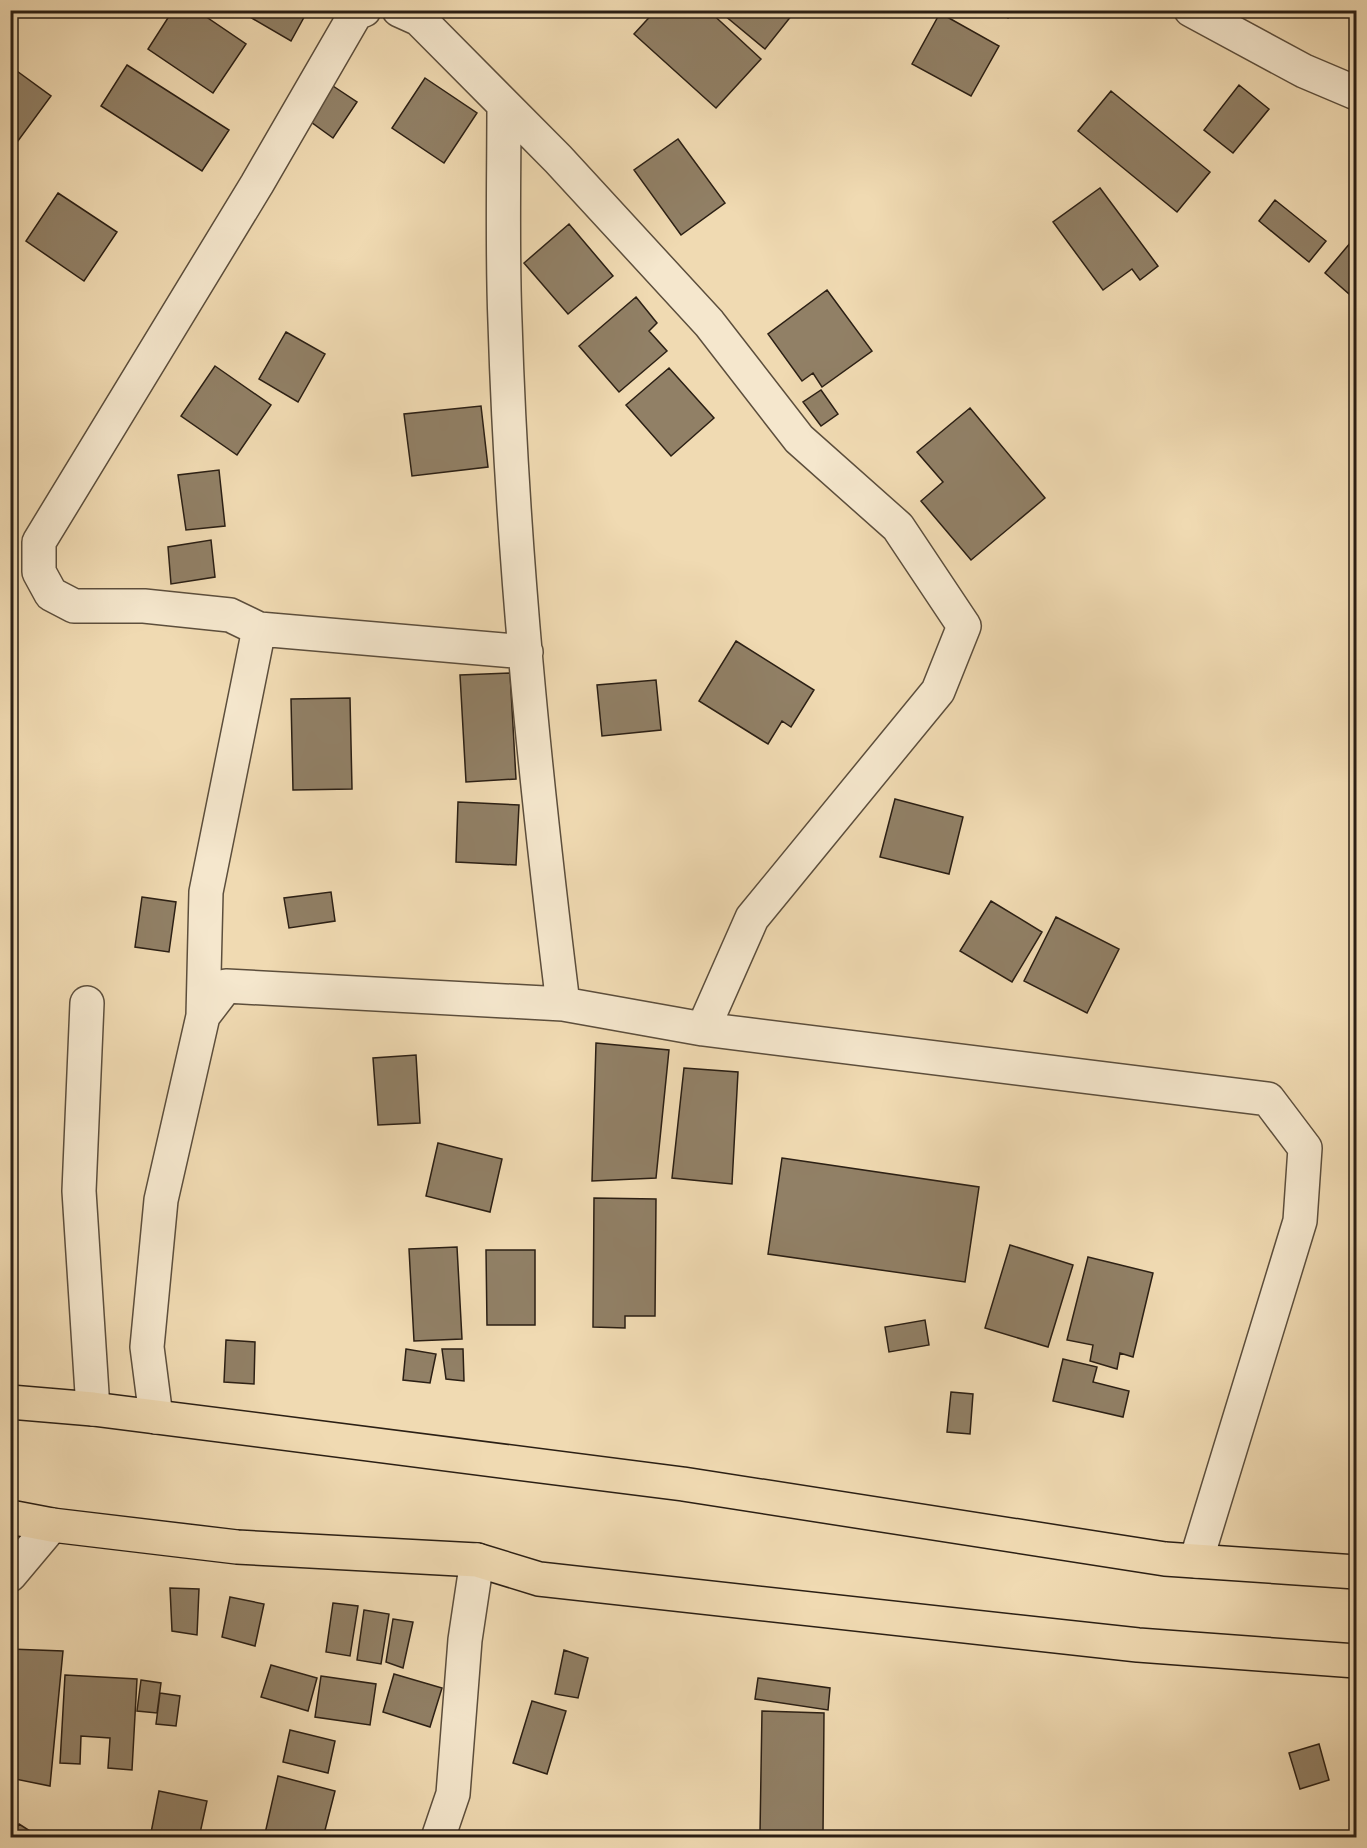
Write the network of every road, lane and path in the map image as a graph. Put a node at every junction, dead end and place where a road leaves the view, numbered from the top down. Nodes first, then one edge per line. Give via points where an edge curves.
1 (364, 10) edge
2 (399, 10) edge
3 (1191, 10) edge
4 (1356, 93) edge
5 (504, 105) junction
6 (259, 629) junction
7 (526, 652) junction
8 (87, 1003) dead end
9 (563, 1004) junction
10 (202, 1016) junction
11 (703, 1029) junction
12 (10, 1402) edge
13 (93, 1409) junction
14 (156, 1417) junction
15 (10, 1517) edge
16 (52, 1525) junction
17 (477, 1560) junction
18 (1196, 1562) junction
19 (1356, 1572) edge
20 (10, 1575) edge
21 (1356, 1661) edge
22 (438, 1838) edge

1 - 6 street via 356,13 39,542 39,572 51,594 74,606 144,606 230,615
2 - 5 street via 419,19
3 - 4 street via 1304,71
5 - 7 street via 505,321 516,549
5 - 11 street via 709,323 799,440 898,527 964,626 938,691 752,918
6 - 7 street
6 - 10 street via 206,892
7 - 9 street
8 - 13 street via 79,1191
9 - 10 street via 226,986
9 - 11 street
10 - 14 street via 161,1200 147,1347
11 - 18 street via 1268,1099 1305,1148 1300,1221
12 - 13 main road
13 - 14 main road
14 - 18 main road via 683,1484
15 - 16 main road
16 - 17 main road via 237,1547
16 - 20 street
17 - 21 main road via 539,1579 665,1594 1138,1646
17 - 22 street via 465,1640 453,1794
18 - 19 main road

